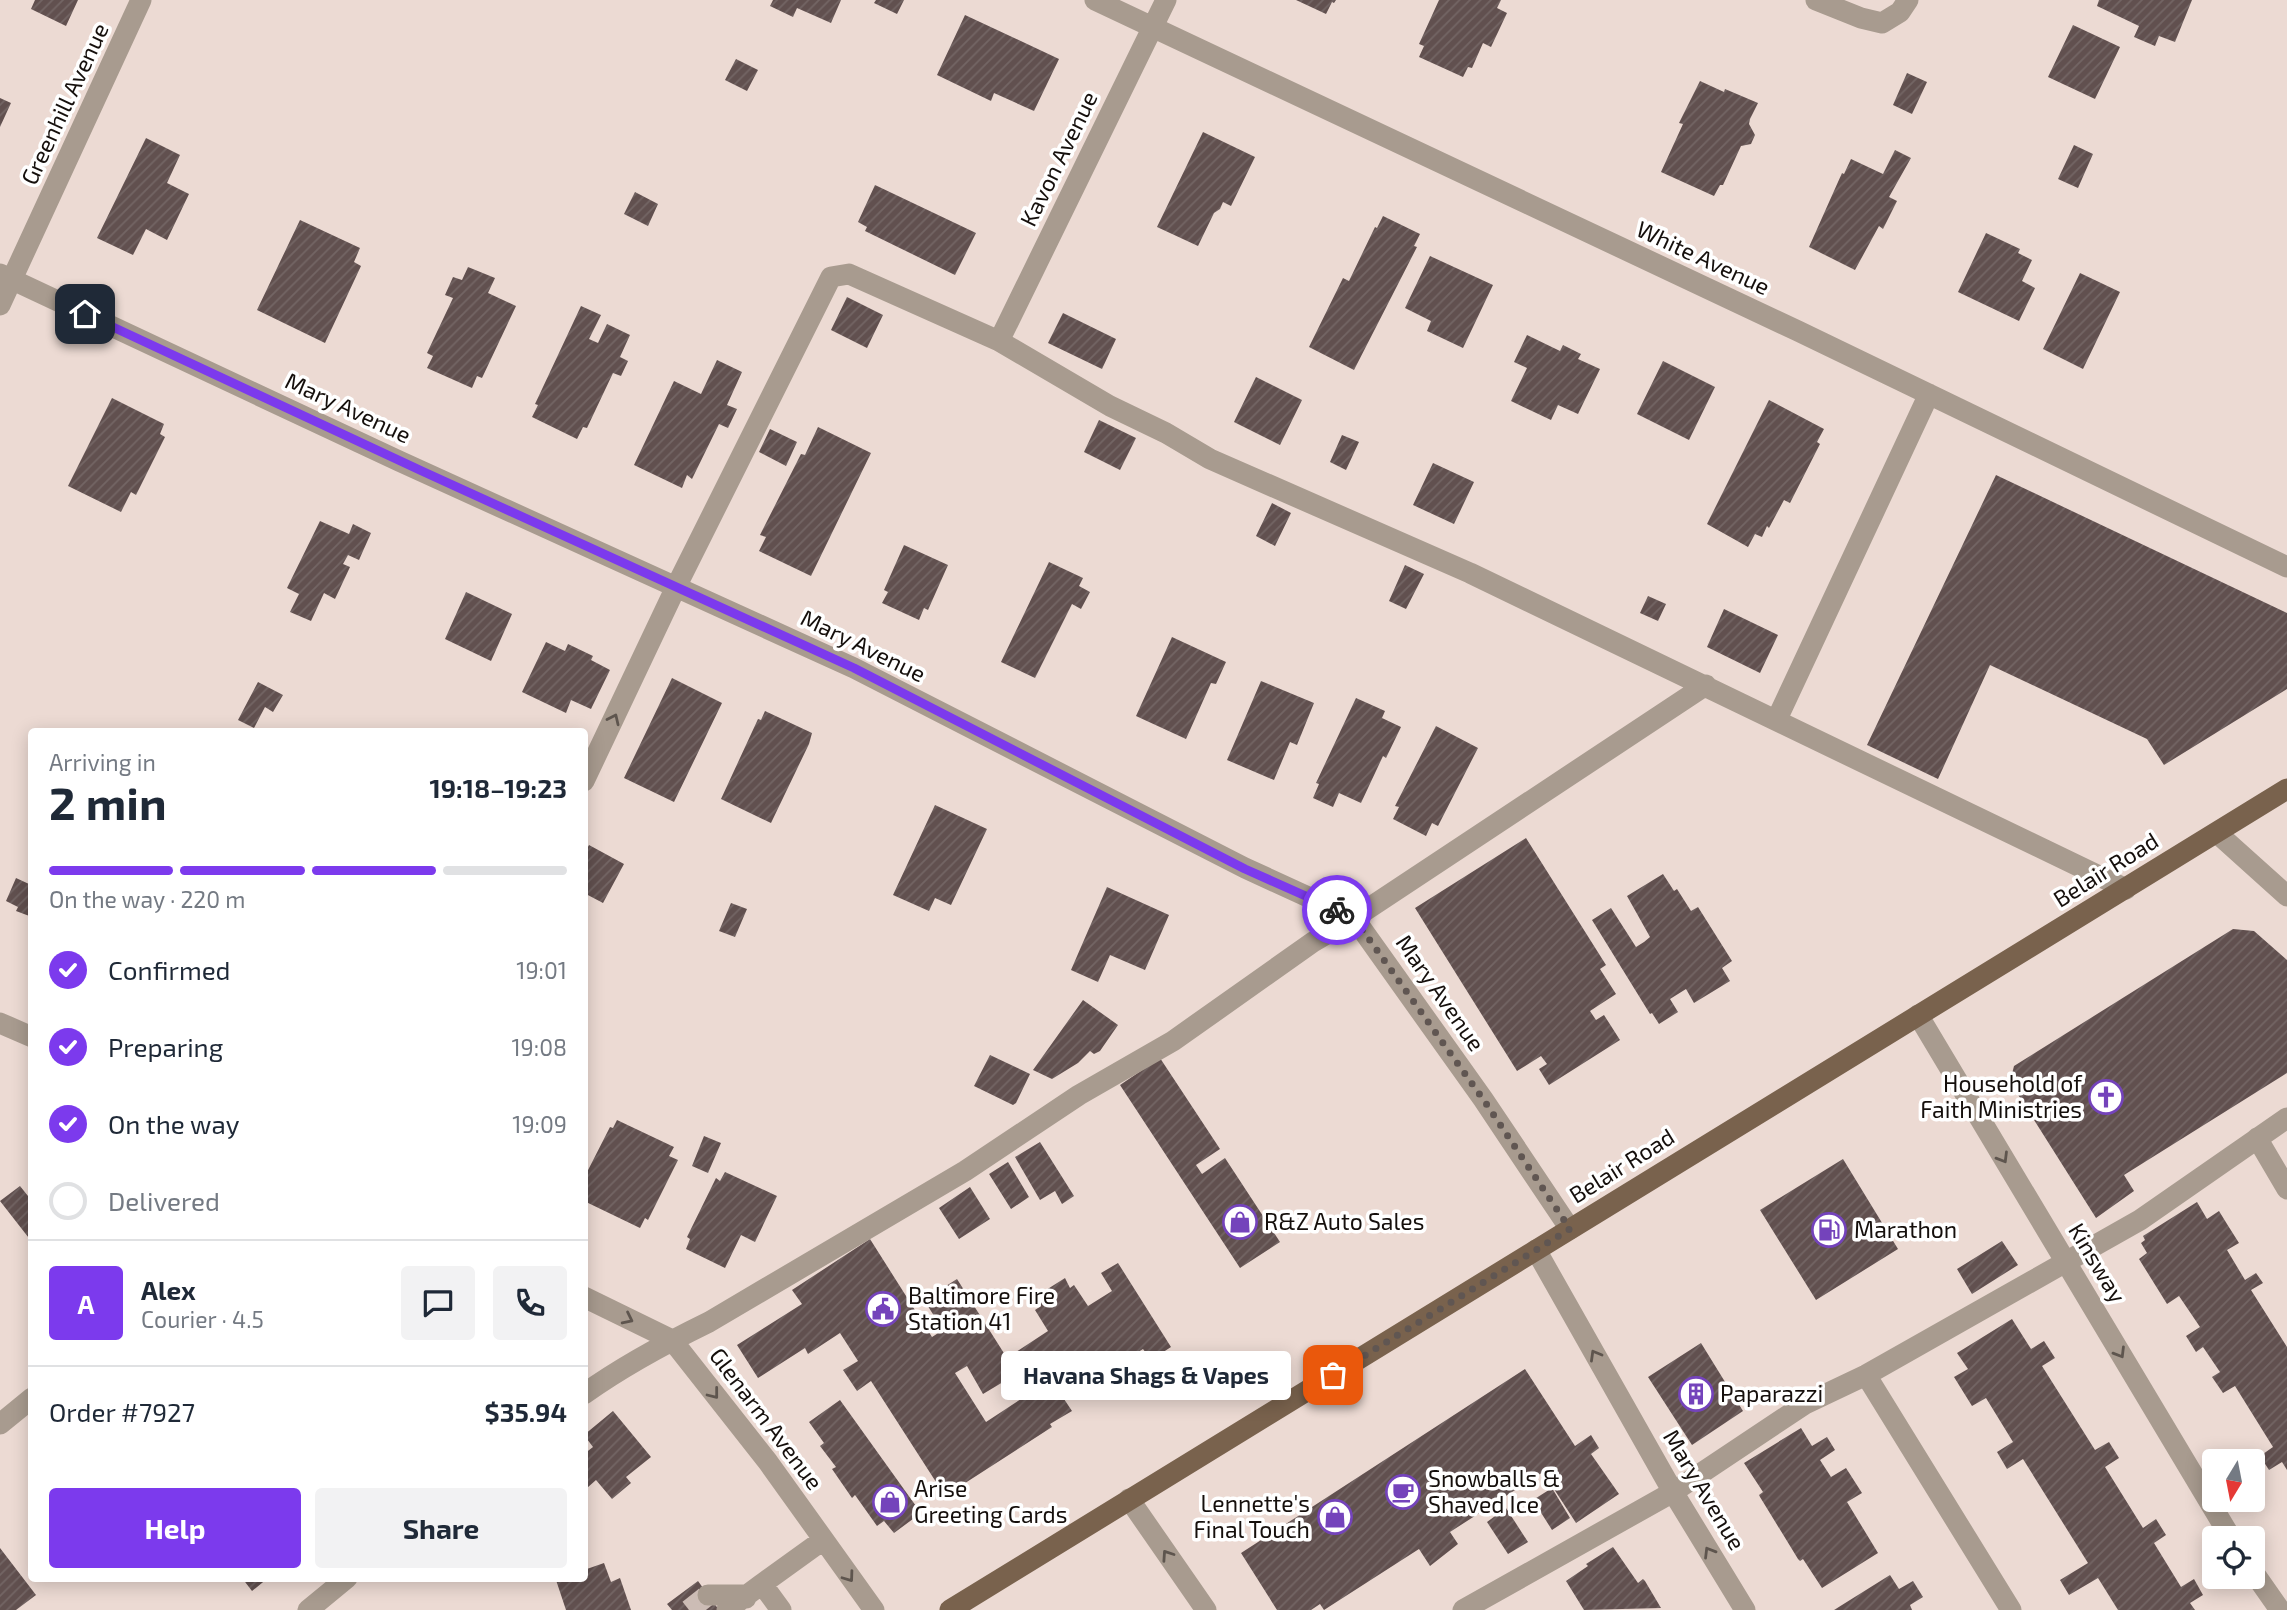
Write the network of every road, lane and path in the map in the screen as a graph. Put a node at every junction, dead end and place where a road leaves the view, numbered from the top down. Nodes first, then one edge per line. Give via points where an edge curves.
1 (141, 0) edge
2 (1095, 0) edge
3 (1166, 0) edge
4 (1816, 0) edge
5 (1908, 0) edge
6 (1153, 28) junction
7 (6, 277) edge
8 (0, 305) edge
9 (999, 341) junction
10 (1929, 394) junction
11 (2285, 561) edge
12 (676, 587) junction
13 (1706, 685) junction
14 (1777, 719) junction
15 (588, 773) edge
16 (2287, 789) edge
17 (2217, 833) junction
18 (2126, 889) junction
19 (2287, 896) edge
20 (1354, 918) junction
21 (1918, 1015) junction
22 (0, 1023) edge
23 (28, 1035) edge
24 (2287, 1118) edge
25 (2257, 1138) junction
26 (2287, 1189) edge
27 (1570, 1229) junction
28 (1536, 1250) junction
29 (2064, 1261) junction
30 (588, 1299) edge
31 (672, 1340) junction
32 (1866, 1375) junction
33 (588, 1392) edge
34 (28, 1401) edge
35 (0, 1424) edge
36 (1673, 1492) junction
37 (1129, 1499) junction
38 (2224, 1526) edge
39 (823, 1540) junction
40 (342, 1582) edge
41 (2265, 1589) edge
42 (708, 1595) tunnel mouth
43 (751, 1596) edge
44 (1474, 1607) edge
45 (308, 1610) edge
46 (727, 1610) tunnel mouth
47 (781, 1610) edge
48 (874, 1610) edge
49 (950, 1610) edge
50 (1206, 1610) edge
51 (1745, 1610) edge
52 (2011, 1610) edge
53 (2280, 1610) edge

1 - 7 street, Greenhill Avenue
2 - 6 street, White Avenue
3 - 6 street, Kavon Avenue
4 - 5 street via 1882,23 1900,12
6 - 9 street, Kavon Avenue
6 - 10 street, White Avenue
7 - 8 street, Greenhill Avenue
7 - 12 street, Mary Avenue
9 - 12 street via 849,274 831,277
9 - 13 street via 1210,459 1471,573
10 - 11 street, White Avenue
10 - 14 street
15 -> 12 street
12 - 20 street, Mary Avenue via 854,668 1245,869
13 - 14 street
13 - 20 street
14 - 18 street
16 - 17 main road, Belair Road
17 - 18 main road, Belair Road
17 - 19 street
18 - 21 main road, Belair Road
20 - 27 street, Mary Avenue
20 - 31 street via 1173,1041 1079,1095 965,1171
21 - 27 main road, Belair Road
21 -> 29 street, Kinsway
22 - 23 street
24 - 25 street
25 - 26 street
25 - 29 street via 2140,1220
27 - 28 main road, Belair Road
36 -> 28 street, Mary Avenue
28 - 37 main road, Belair Road
29 - 32 street
29 -> 38 street, Kinsway
30 -> 31 street, Glenarm Avenue
31 - 33 street
31 -> 39 street, Glenarm Avenue
32 - 36 street via 1805,1404
32 - 52 street
34 - 35 street
36 - 44 street
51 -> 36 street, Mary Avenue
37 - 49 main road, Belair Road
50 -> 37 street
39 - 43 street
39 -> 48 street, Glenarm Avenue
40 - 45 street
41 - 53 street
42 - 43 street
43 - 46 street
43 - 47 street

